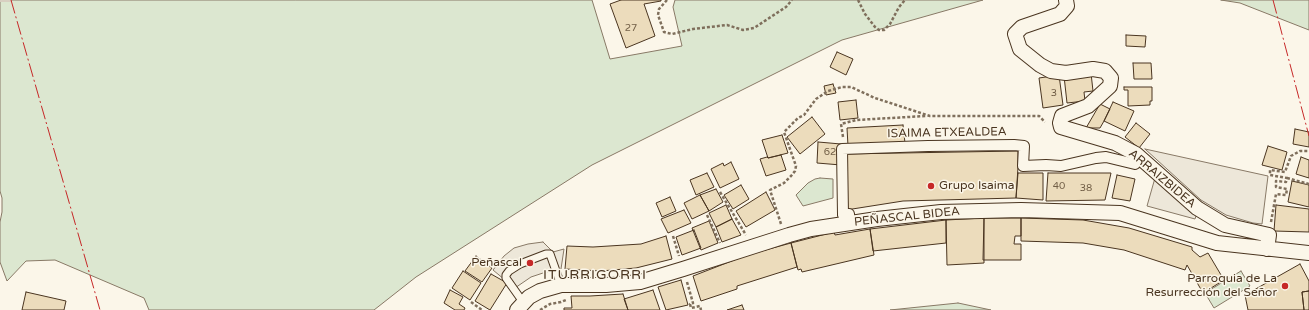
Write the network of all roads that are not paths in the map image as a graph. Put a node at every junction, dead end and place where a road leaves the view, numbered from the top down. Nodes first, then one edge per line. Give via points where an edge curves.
1 (1066, 0) edge
2 (1135, 164) dead end
3 (850, 223) junction
4 (1267, 249) junction
5 (1309, 253) edge
6 (561, 285) junction
7 (520, 306) edge

1 - 4 street, ARRAIZBIDEA via 1067,6 1060,14 1022,27 1016,34 1020,49 1040,66 1066,73 1093,69 1104,72 1111,78 1110,86 1088,106 1062,116 1061,127 1115,143 1136,154 1197,208 1225,225 1269,235
2 - 3 street, ISAIMA ETXEALDEA via 1106,157 1060,166 1023,166 1024,146 1014,145 842,149 843,215 849,214
3 - 4 street, PEÑASCAL BIDEA via 941,212 983,210 1120,213 1217,244
3 - 6 street, PEÑASCAL BIDEA via 811,229 681,263 640,282
4 - 5 street, PEÑASCAL BIDEA
6 - 7 street, PEÑASCAL BIDEA via 540,291
6 - 7 lane via 550,254 520,264 506,275 506,278

